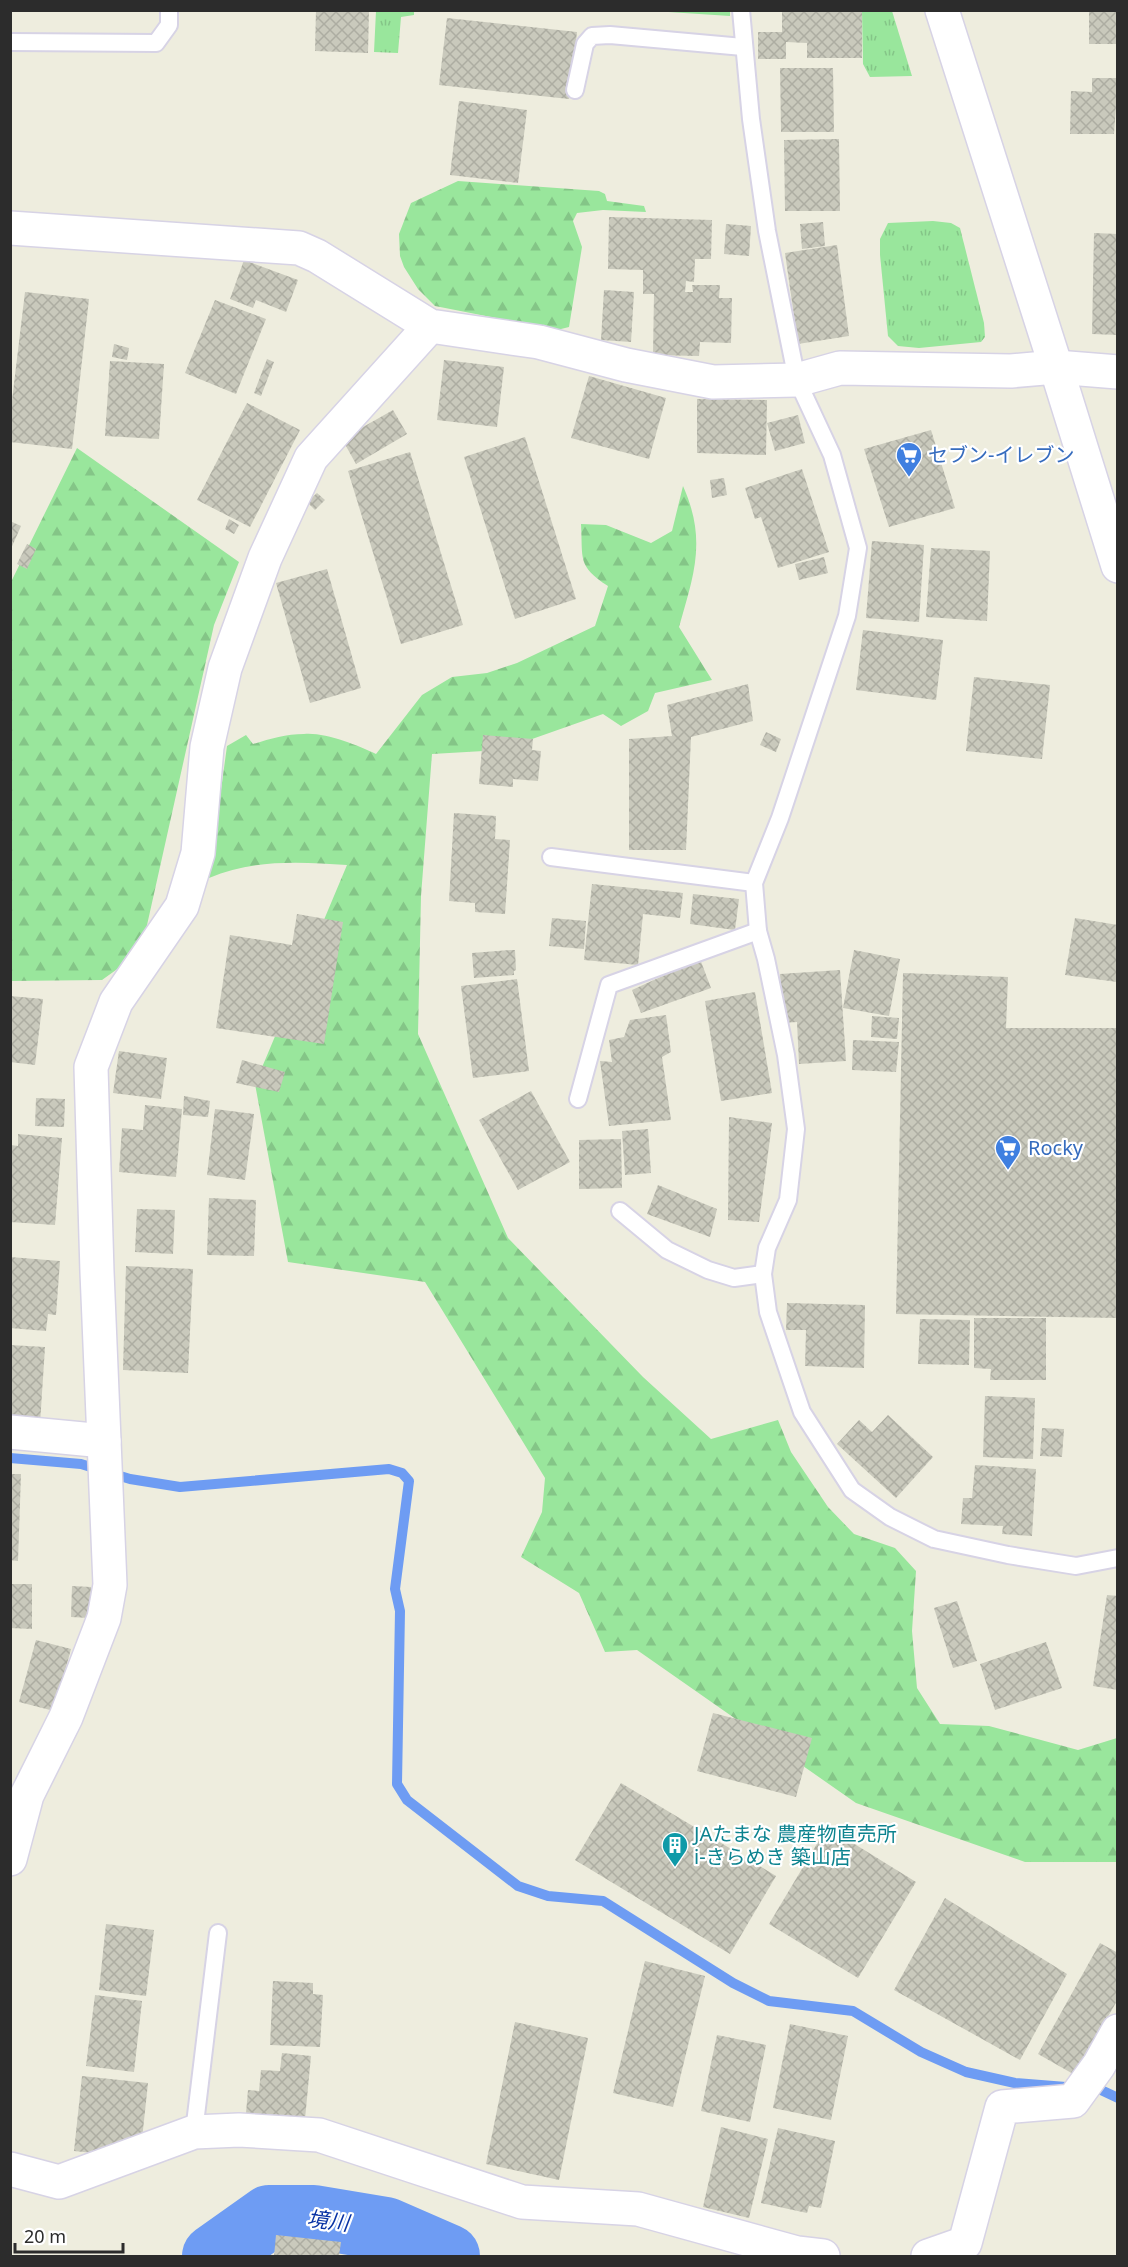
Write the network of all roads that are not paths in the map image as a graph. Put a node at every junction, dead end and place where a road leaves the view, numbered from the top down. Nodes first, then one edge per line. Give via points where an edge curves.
1 (169, 10) edge
2 (741, 10) edge
3 (942, 10) edge
4 (10, 42) edge
5 (743, 47) junction
6 (575, 90) dead end
7 (10, 228) edge
8 (430, 326) junction
9 (1056, 367) junction
10 (1118, 372) edge
11 (797, 380) junction
12 (1118, 566) edge
13 (551, 857) dead end
14 (754, 883) junction
15 (758, 930) junction
16 (578, 1099) dead end
17 (620, 1211) dead end
18 (763, 1274) junction
19 (10, 1432) edge
20 (105, 1446) junction
21 (1118, 1558) edge
22 (24, 1777) edge
23 (10, 1859) edge
24 (218, 1933) dead end
25 (1118, 2031) edge
26 (194, 2132) junction
27 (10, 2169) edge
28 (823, 2256) edge
29 (928, 2256) edge

1 - 4 lane via 169,25 156,43
2 - 5 lane
3 - 9 street
5 - 6 lane via 592,36 585,44
5 - 11 lane via 767,231
7 - 8 street via 299,248
8 - 11 street via 539,342 713,382
8 - 20 street via 311,458 265,558 225,668 207,747 198,853 182,906 116,1002 91,1066
9 - 10 street
9 - 11 street via 1011,371 840,368
9 - 12 street
11 - 14 lane via 832,455 858,548 847,616 780,818
13 - 14 lane
14 - 15 lane
15 - 16 lane via 609,985
15 - 18 lane via 786,1055 796,1129 788,1200 767,1248
17 - 18 lane via 667,1250 708,1270 734,1278
18 - 21 lane via 768,1312 802,1412 852,1490 890,1518 934,1539 1076,1566
19 - 20 street
20 - 22 street via 110,1585 104,1618 66,1717
22 - 23 street via 27,1795
24 - 26 lane
25 - 29 street via 1073,2101 1002,2107 965,2243
26 - 27 street via 59,2182
26 - 28 street via 239,2130 319,2135 522,2202 638,2209 797,2253

